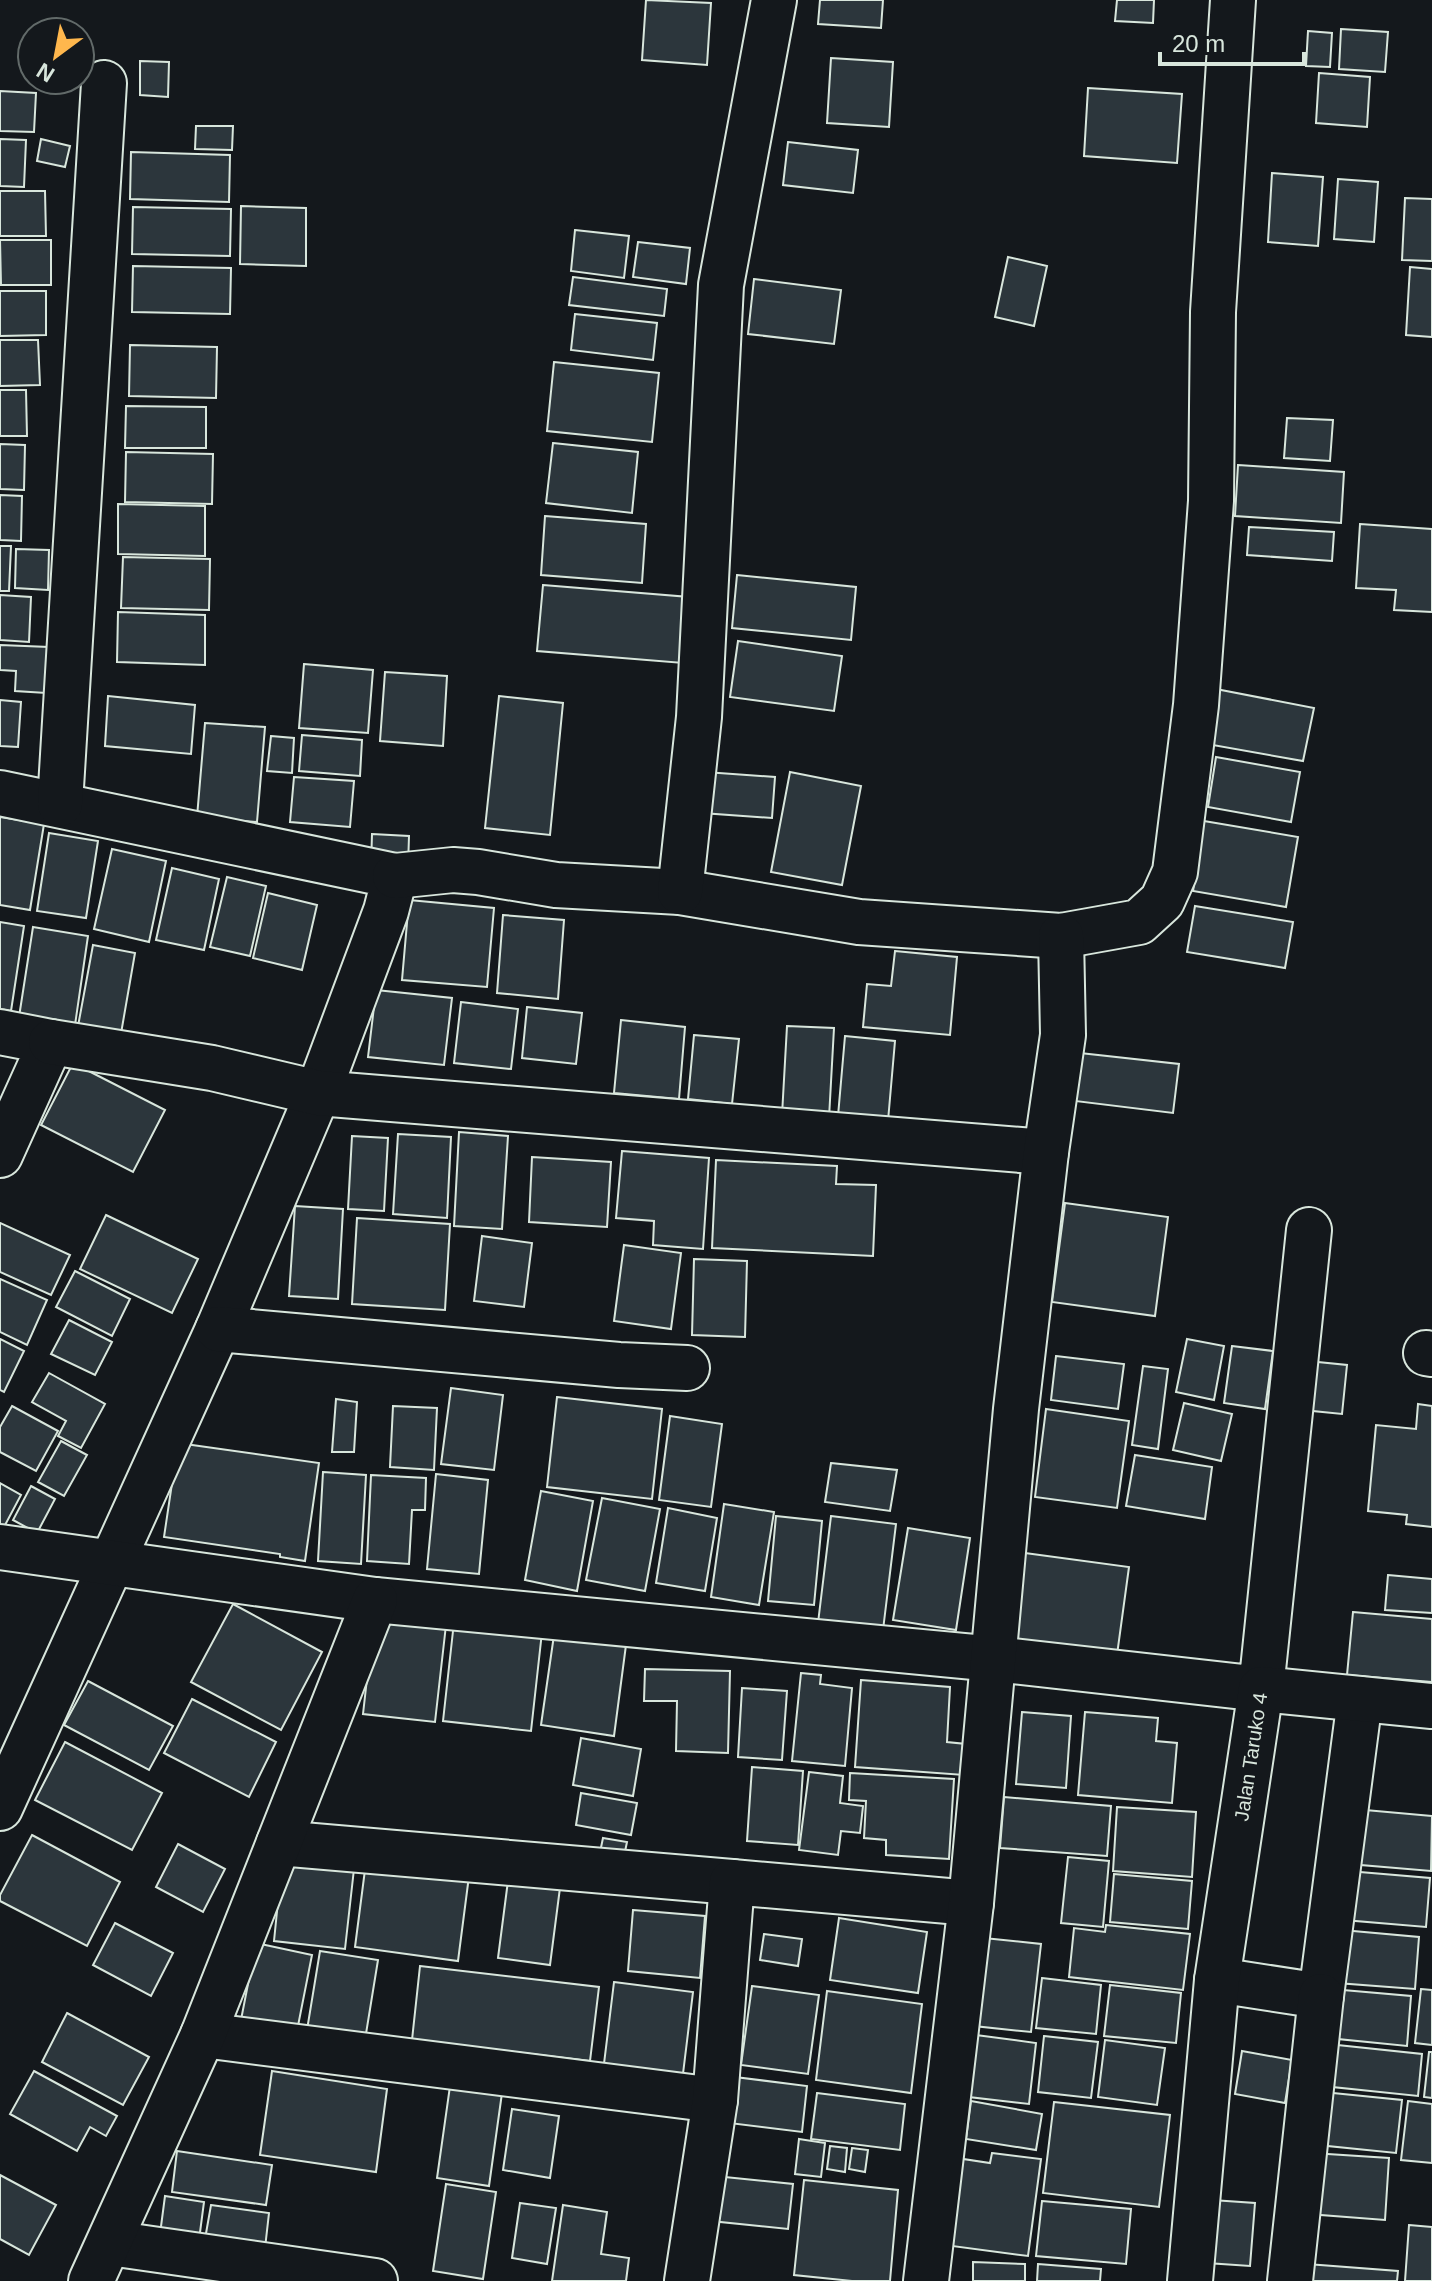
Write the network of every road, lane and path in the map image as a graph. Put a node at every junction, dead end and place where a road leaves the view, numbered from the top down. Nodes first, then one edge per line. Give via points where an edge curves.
1 (774, 0) edge
2 (1233, 0) edge
3 (104, 83) dead end
4 (0, 793) edge
5 (60, 804) junction
6 (395, 876) junction
7 (680, 892) junction
8 (1061, 936) junction
9 (0, 1032) edge
10 (51, 1042) junction
11 (318, 1093) junction
12 (1046, 1152) junction
13 (0, 1155) edge
14 (1309, 1230) dead end
15 (218, 1329) junction
16 (687, 1368) dead end
17 (0, 1547) edge
18 (112, 1563) junction
19 (375, 1600) junction
20 (995, 1659) junction
21 (1261, 1689) junction
22 (1360, 1699) junction
23 (1432, 1706) edge
24 (2, 1799) edge
25 (279, 1843) junction
26 (732, 1882) junction
27 (971, 1903) junction
28 (1217, 1980) junction
29 (1321, 1996) junction
30 (203, 2035) junction
31 (715, 2100) junction
32 (100, 2262) edge
33 (375, 2281) edge
34 (687, 2281) edge
35 (926, 2281) edge
36 (1190, 2281) edge
37 (1290, 2281) edge

1 - 7 street via 721,285 699,717
2 - 8 street via 1213,312 1211,501 1196,705 1175,872 1162,901 1139,922
3 - 5 street
4 - 5 street
5 - 6 street
6 - 7 street via 465,871 556,885
6 - 11 street
7 - 8 street via 859,922
8 - 12 street via 1063,1035
9 - 10 street
10 - 11 street via 212,1068
10 - 13 street
11 - 12 street
11 - 15 street
12 - 20 street via 1016,1409
14 - 21 street, Jalan Taruko 4
15 - 16 street
15 - 18 street
17 - 18 street
18 - 19 street
18 - 24 street
19 - 20 street
19 - 25 street
20 - 21 street
20 - 27 street
21 - 22 street
21 - 28 street, Jalan Taruko 4
22 - 23 street
22 - 29 street
25 - 26 street
25 - 30 street
26 - 27 street
26 - 31 street
27 - 35 street
28 - 29 street
28 - 36 street, Jalan Taruko 4
29 - 37 street
30 - 31 street
30 - 32 street
31 - 34 street
32 - 33 street

